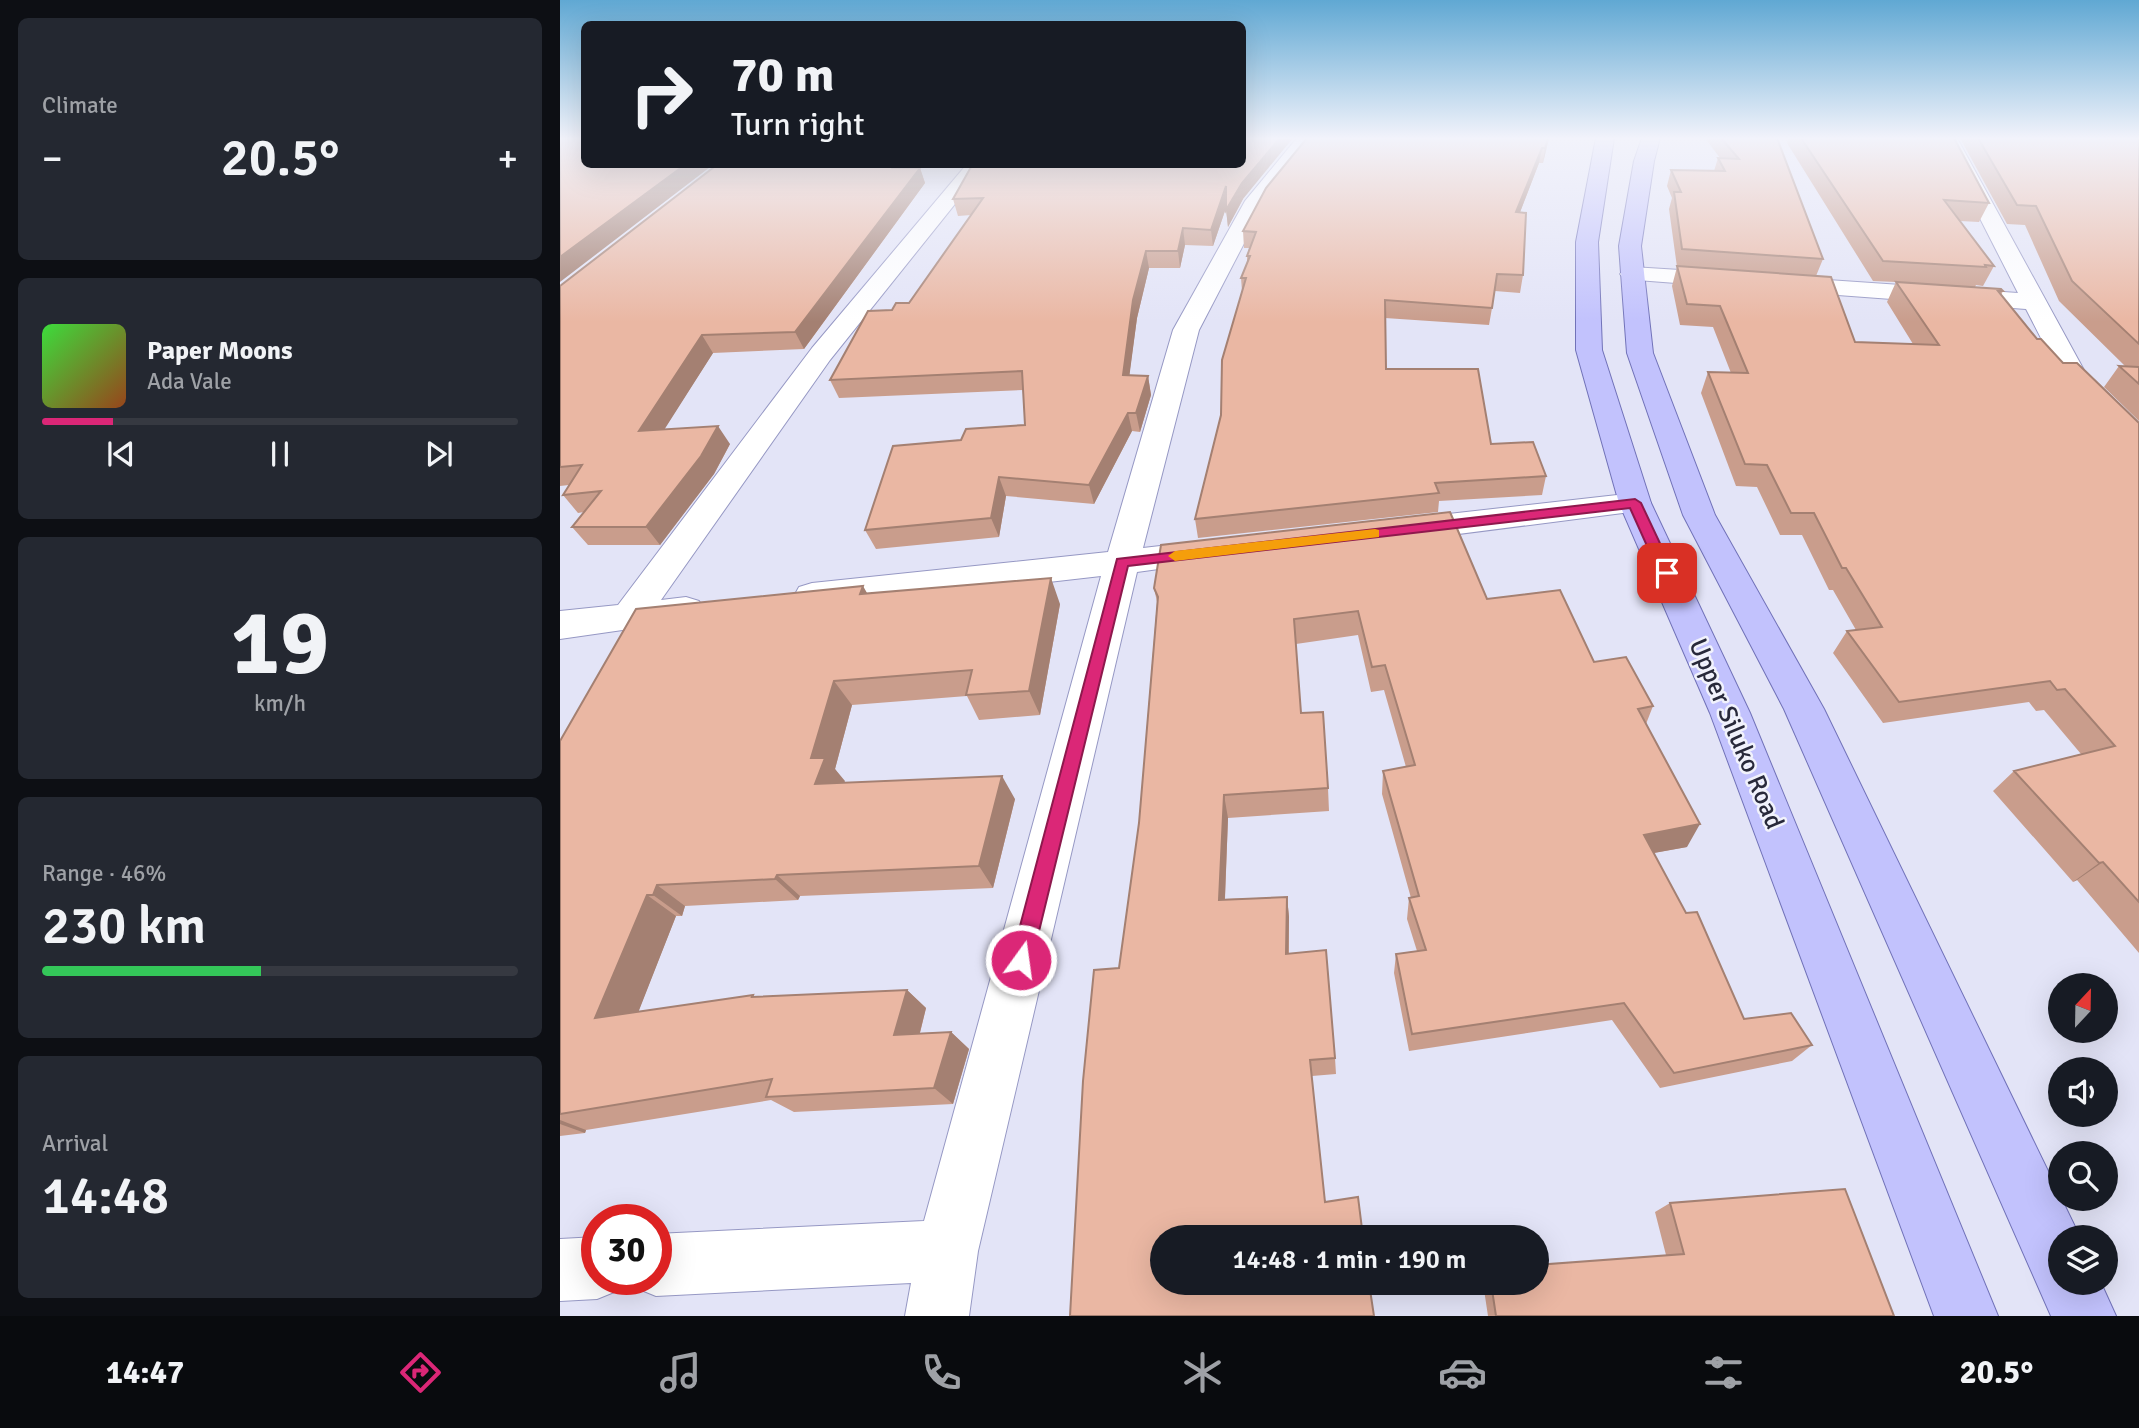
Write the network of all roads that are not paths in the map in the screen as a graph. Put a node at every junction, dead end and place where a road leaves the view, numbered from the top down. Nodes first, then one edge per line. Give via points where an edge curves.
1 (949, 199) edge
2 (1256, 199) edge
3 (1594, 199) edge
4 (1638, 199) edge
5 (1980, 199) edge
6 (1632, 274) junction
7 (2034, 302) junction
8 (2139, 441) edge
9 (1635, 503) junction
10 (1371, 534) edge
11 (1247, 548) edge
12 (1122, 562) junction
13 (780, 599) edge
14 (712, 607) edge
15 (630, 616) junction
16 (572, 624) edge
17 (560, 656) edge
18 (2048, 1238) edge
19 (947, 1251) junction
20 (672, 1264) edge
21 (581, 1269) edge
22 (560, 1270) edge
23 (2074, 1295) edge
24 (937, 1316) edge
25 (1966, 1316) edge
26 (2084, 1316) edge

1 - 15 street via 821,354
2 - 12 street via 1186,330
3 - 9 main road, Upper Siluko Road via 1587,242 1589,350
4 - 6 main road via 1630,246
5 - 7 street
6 - 7 street
6 - 18 main road via 1640,353 1699,515 1804,709
7 - 8 street via 2073,374
9 - 10 street
9 - 25 main road, Upper Siluko Road via 1730,713
11 - 12 street
12 - 13 street
12 - 19 street
14 - 15 street
15 - 16 street
16 - 17 street
19 - 20 street
19 - 24 street
21 - 22 street
23 - 26 main road

